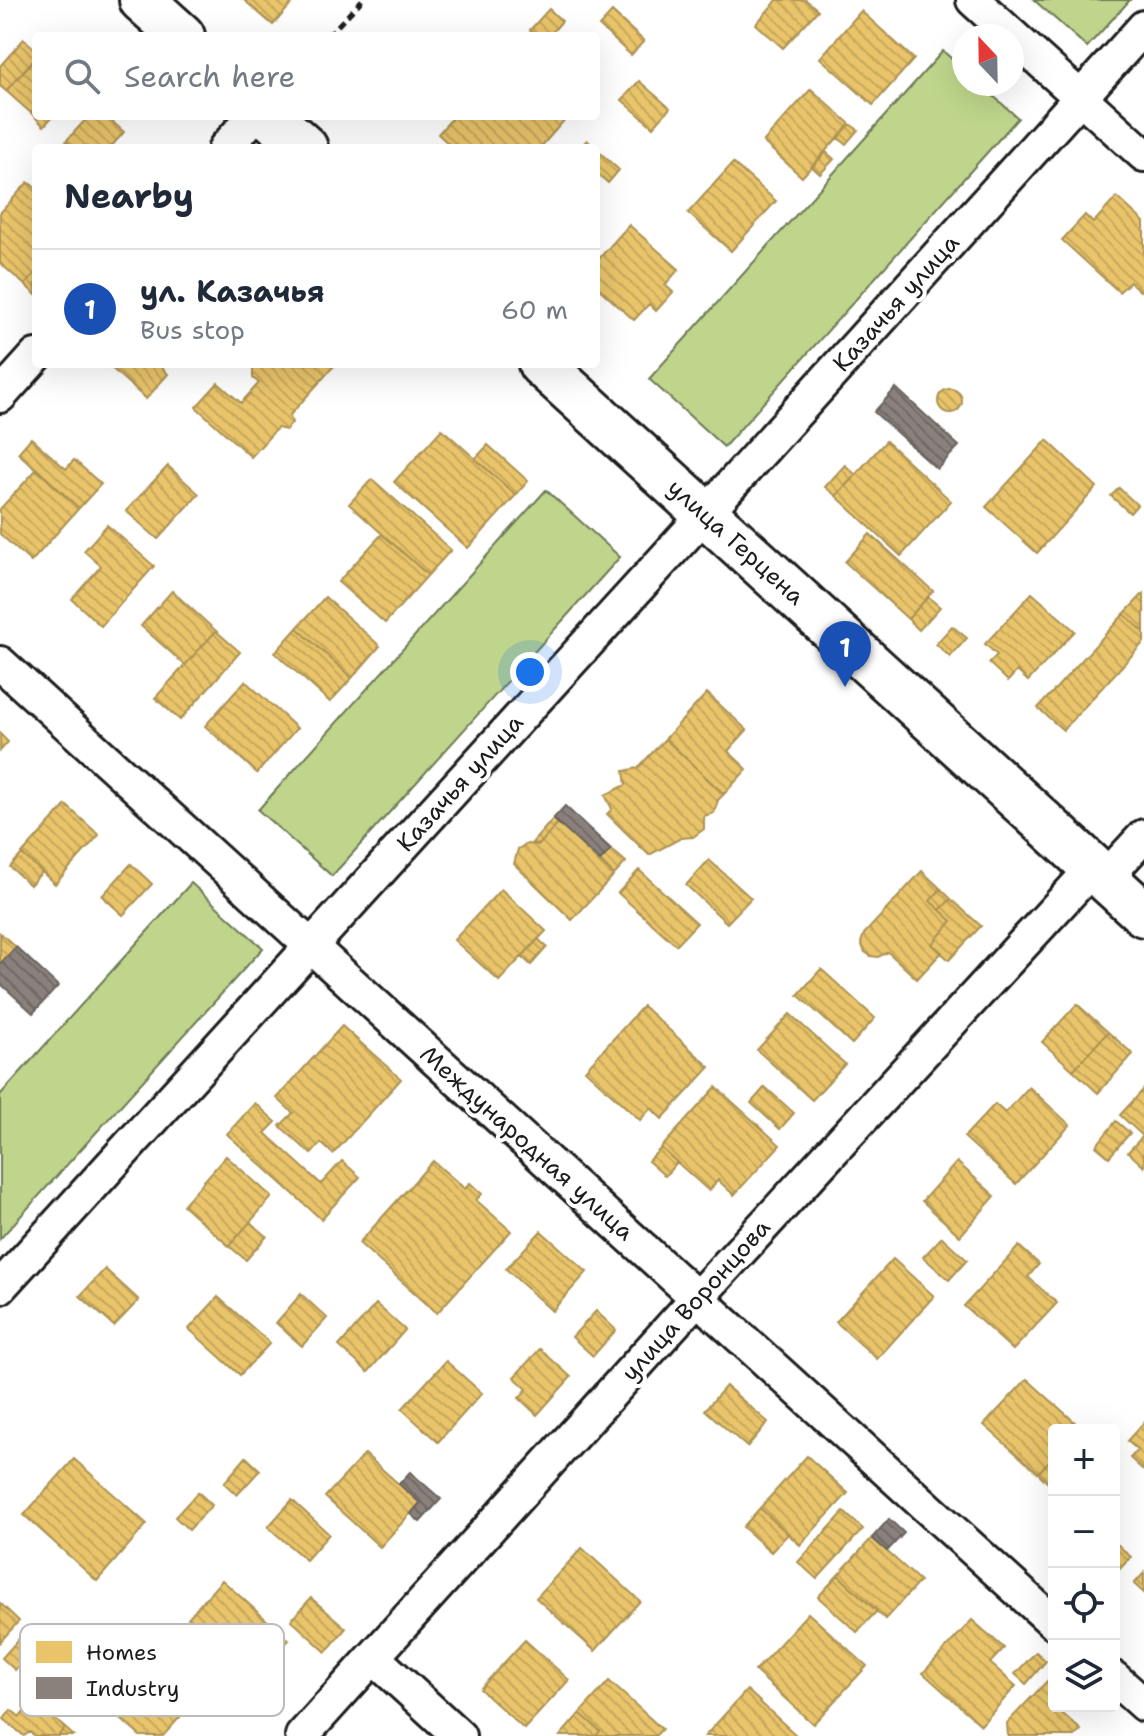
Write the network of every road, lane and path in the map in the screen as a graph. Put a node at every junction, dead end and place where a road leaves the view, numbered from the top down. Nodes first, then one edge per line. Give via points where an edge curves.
1 (142, 0) edge
2 (362, 0) edge
3 (973, 0) edge
4 (1144, 27) edge
5 (178, 32) edge
6 (332, 32) edge
7 (1081, 97) junction
8 (250, 120) edge
9 (274, 120) edge
10 (229, 144) edge
11 (300, 144) edge
12 (1144, 155) edge
13 (32, 360) edge
14 (545, 368) edge
15 (0, 396) edge
16 (705, 514) junction
17 (0, 663) edge
18 (1144, 836) edge
19 (1099, 873) junction
20 (1144, 914) edge
21 (311, 946) junction
22 (0, 1287) edge
23 (697, 1298) junction
24 (1048, 1618) edge
25 (373, 1657) junction
26 (1120, 1683) edge
27 (1144, 1705) edge
28 (302, 1736) edge
29 (459, 1736) edge

1 - 5 street
2 - 6 path
3 - 7 street
4 - 7 street, Казачья улица
7 - 12 street
7 - 16 street, Казачья улица
8 - 10 street
9 - 11 street
13 - 15 street
14 - 16 street, улица Герцена
16 - 19 street, улица Герцена
16 - 21 street, Казачья улица
17 - 21 street, Международная улица
18 - 19 street, улица Воронцова
19 - 20 street, улица Герцена
19 - 23 street, улица Воронцова
21 - 22 street, Казачья улица
21 - 23 street, Международная улица
23 - 24 street, Международная улица
23 - 25 street, улица Воронцова
25 - 28 street, улица Воронцова
25 - 29 street
26 - 27 street

